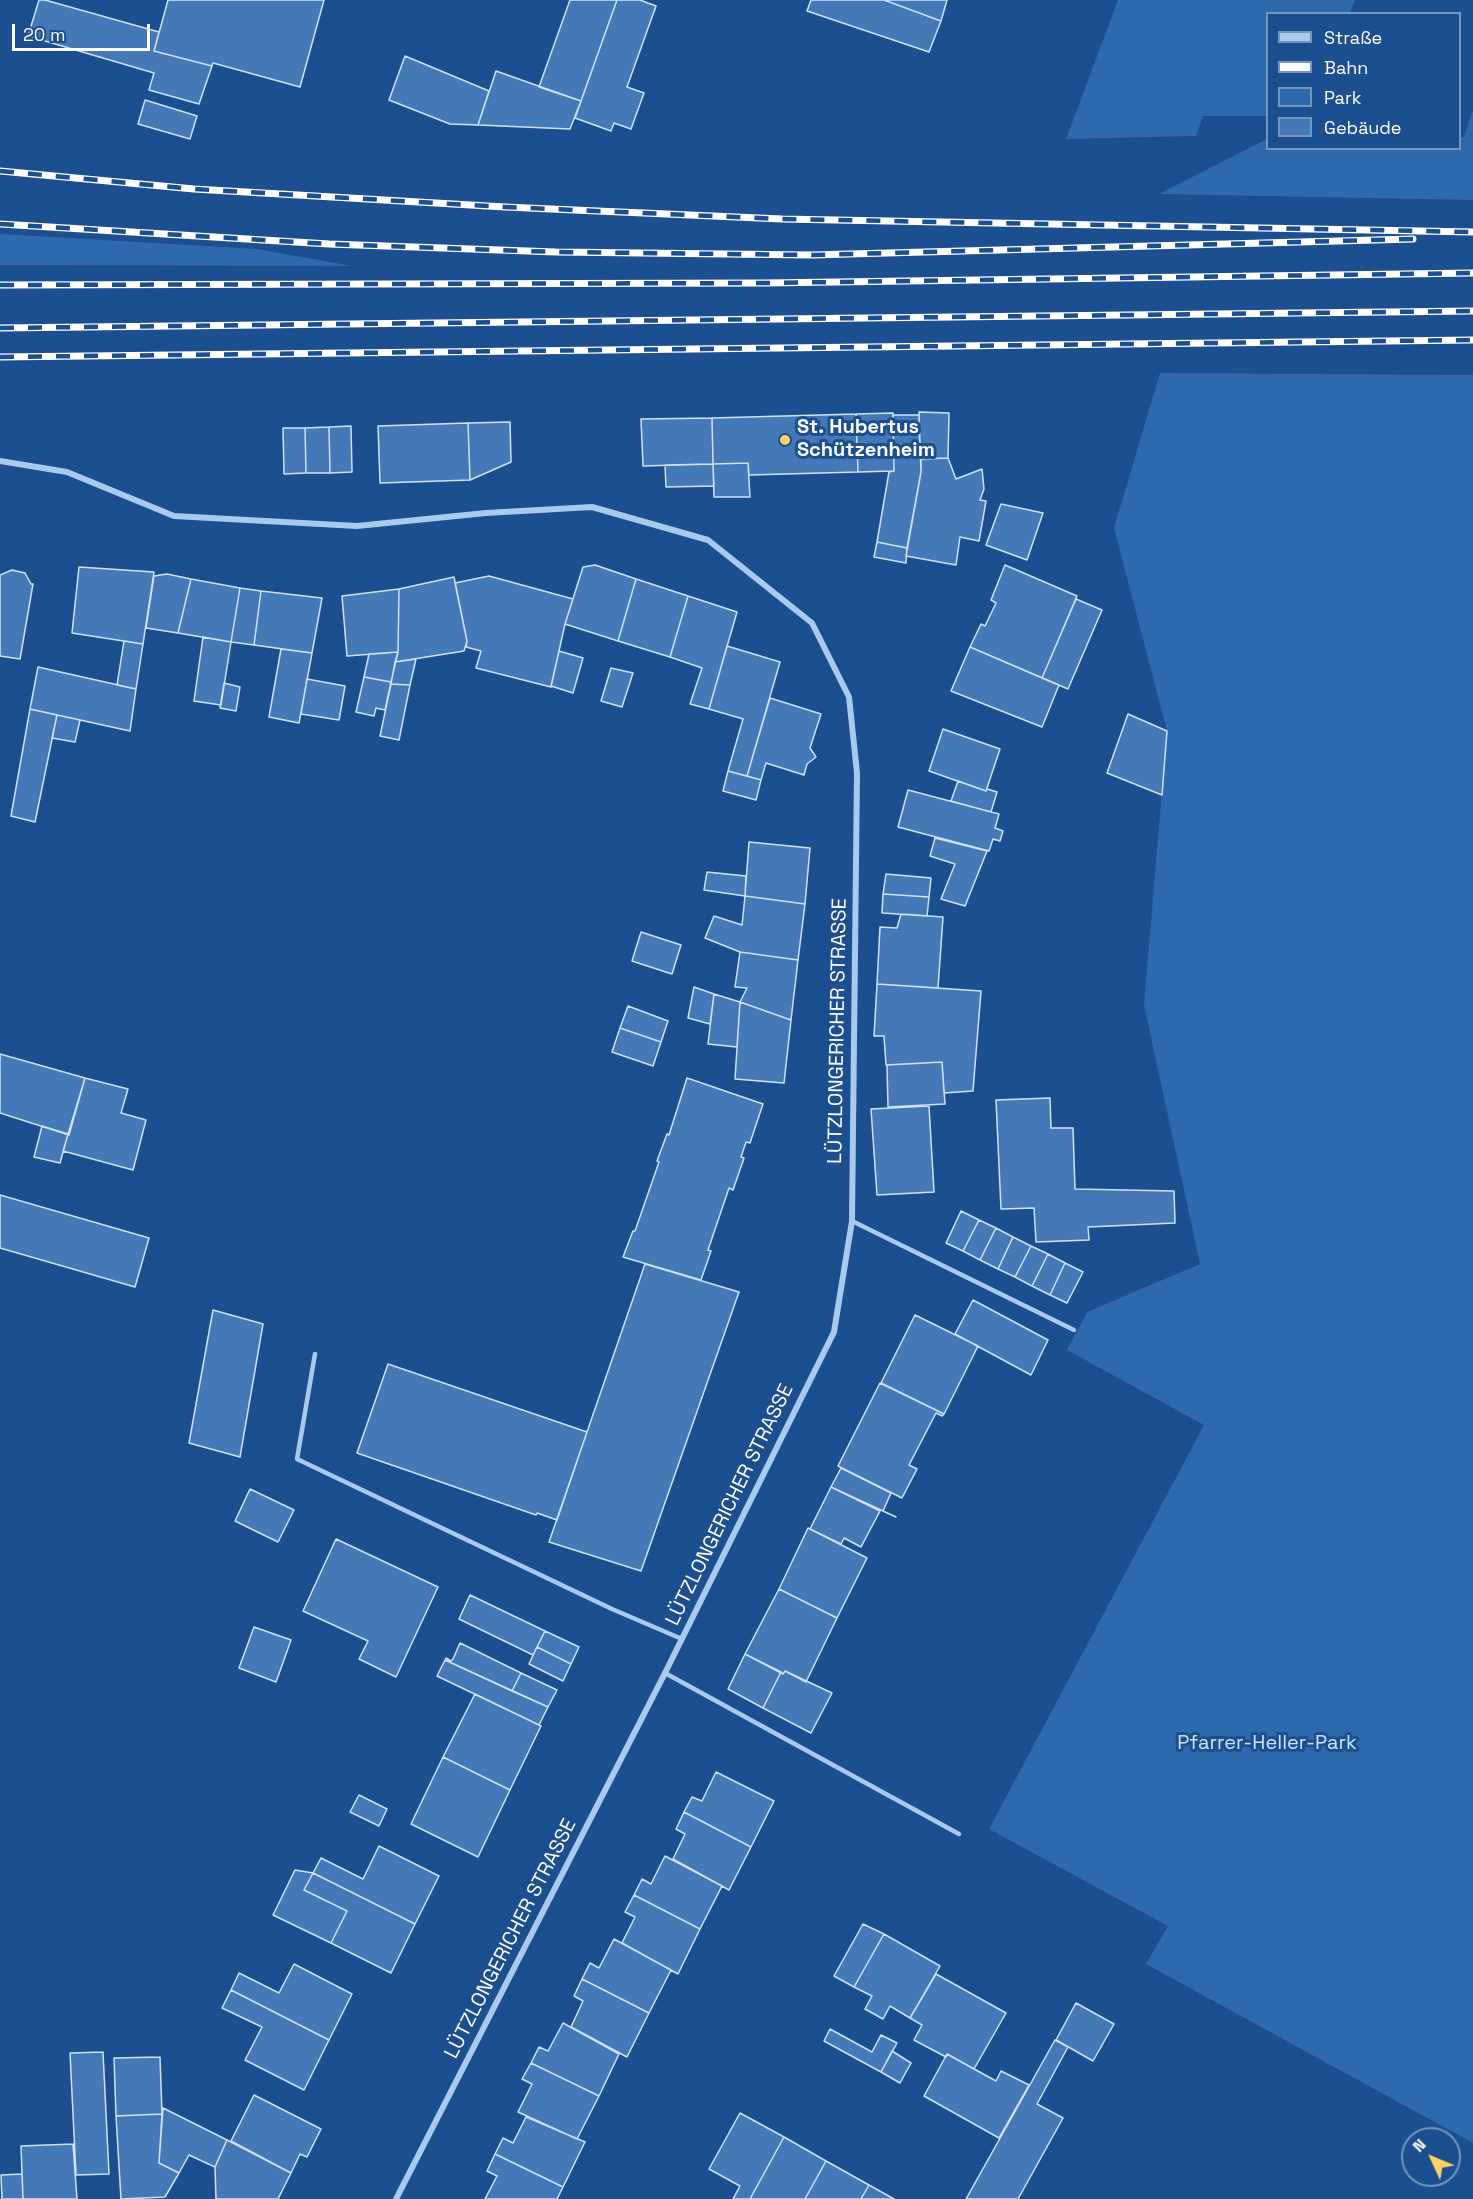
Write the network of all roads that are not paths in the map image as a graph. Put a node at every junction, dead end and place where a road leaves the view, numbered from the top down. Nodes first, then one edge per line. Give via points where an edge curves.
1 (0, 461) edge
2 (852, 1221) junction
3 (1074, 1330) dead end
4 (315, 1354) dead end
5 (682, 1639) junction
6 (665, 1673) junction
7 (959, 1834) dead end
8 (396, 2199) edge

1 - 2 street, LÜTZLONGERICHER STRASSE via 67,472 174,516 357,526 592,507 708,540 812,623 849,697 857,773
2 - 3 lane
2 - 5 street, LÜTZLONGERICHER STRASSE via 834,1332
4 - 5 lane via 297,1459
5 - 6 street, LÜTZLONGERICHER STRASSE
6 - 7 lane
6 - 8 street, LÜTZLONGERICHER STRASSE

